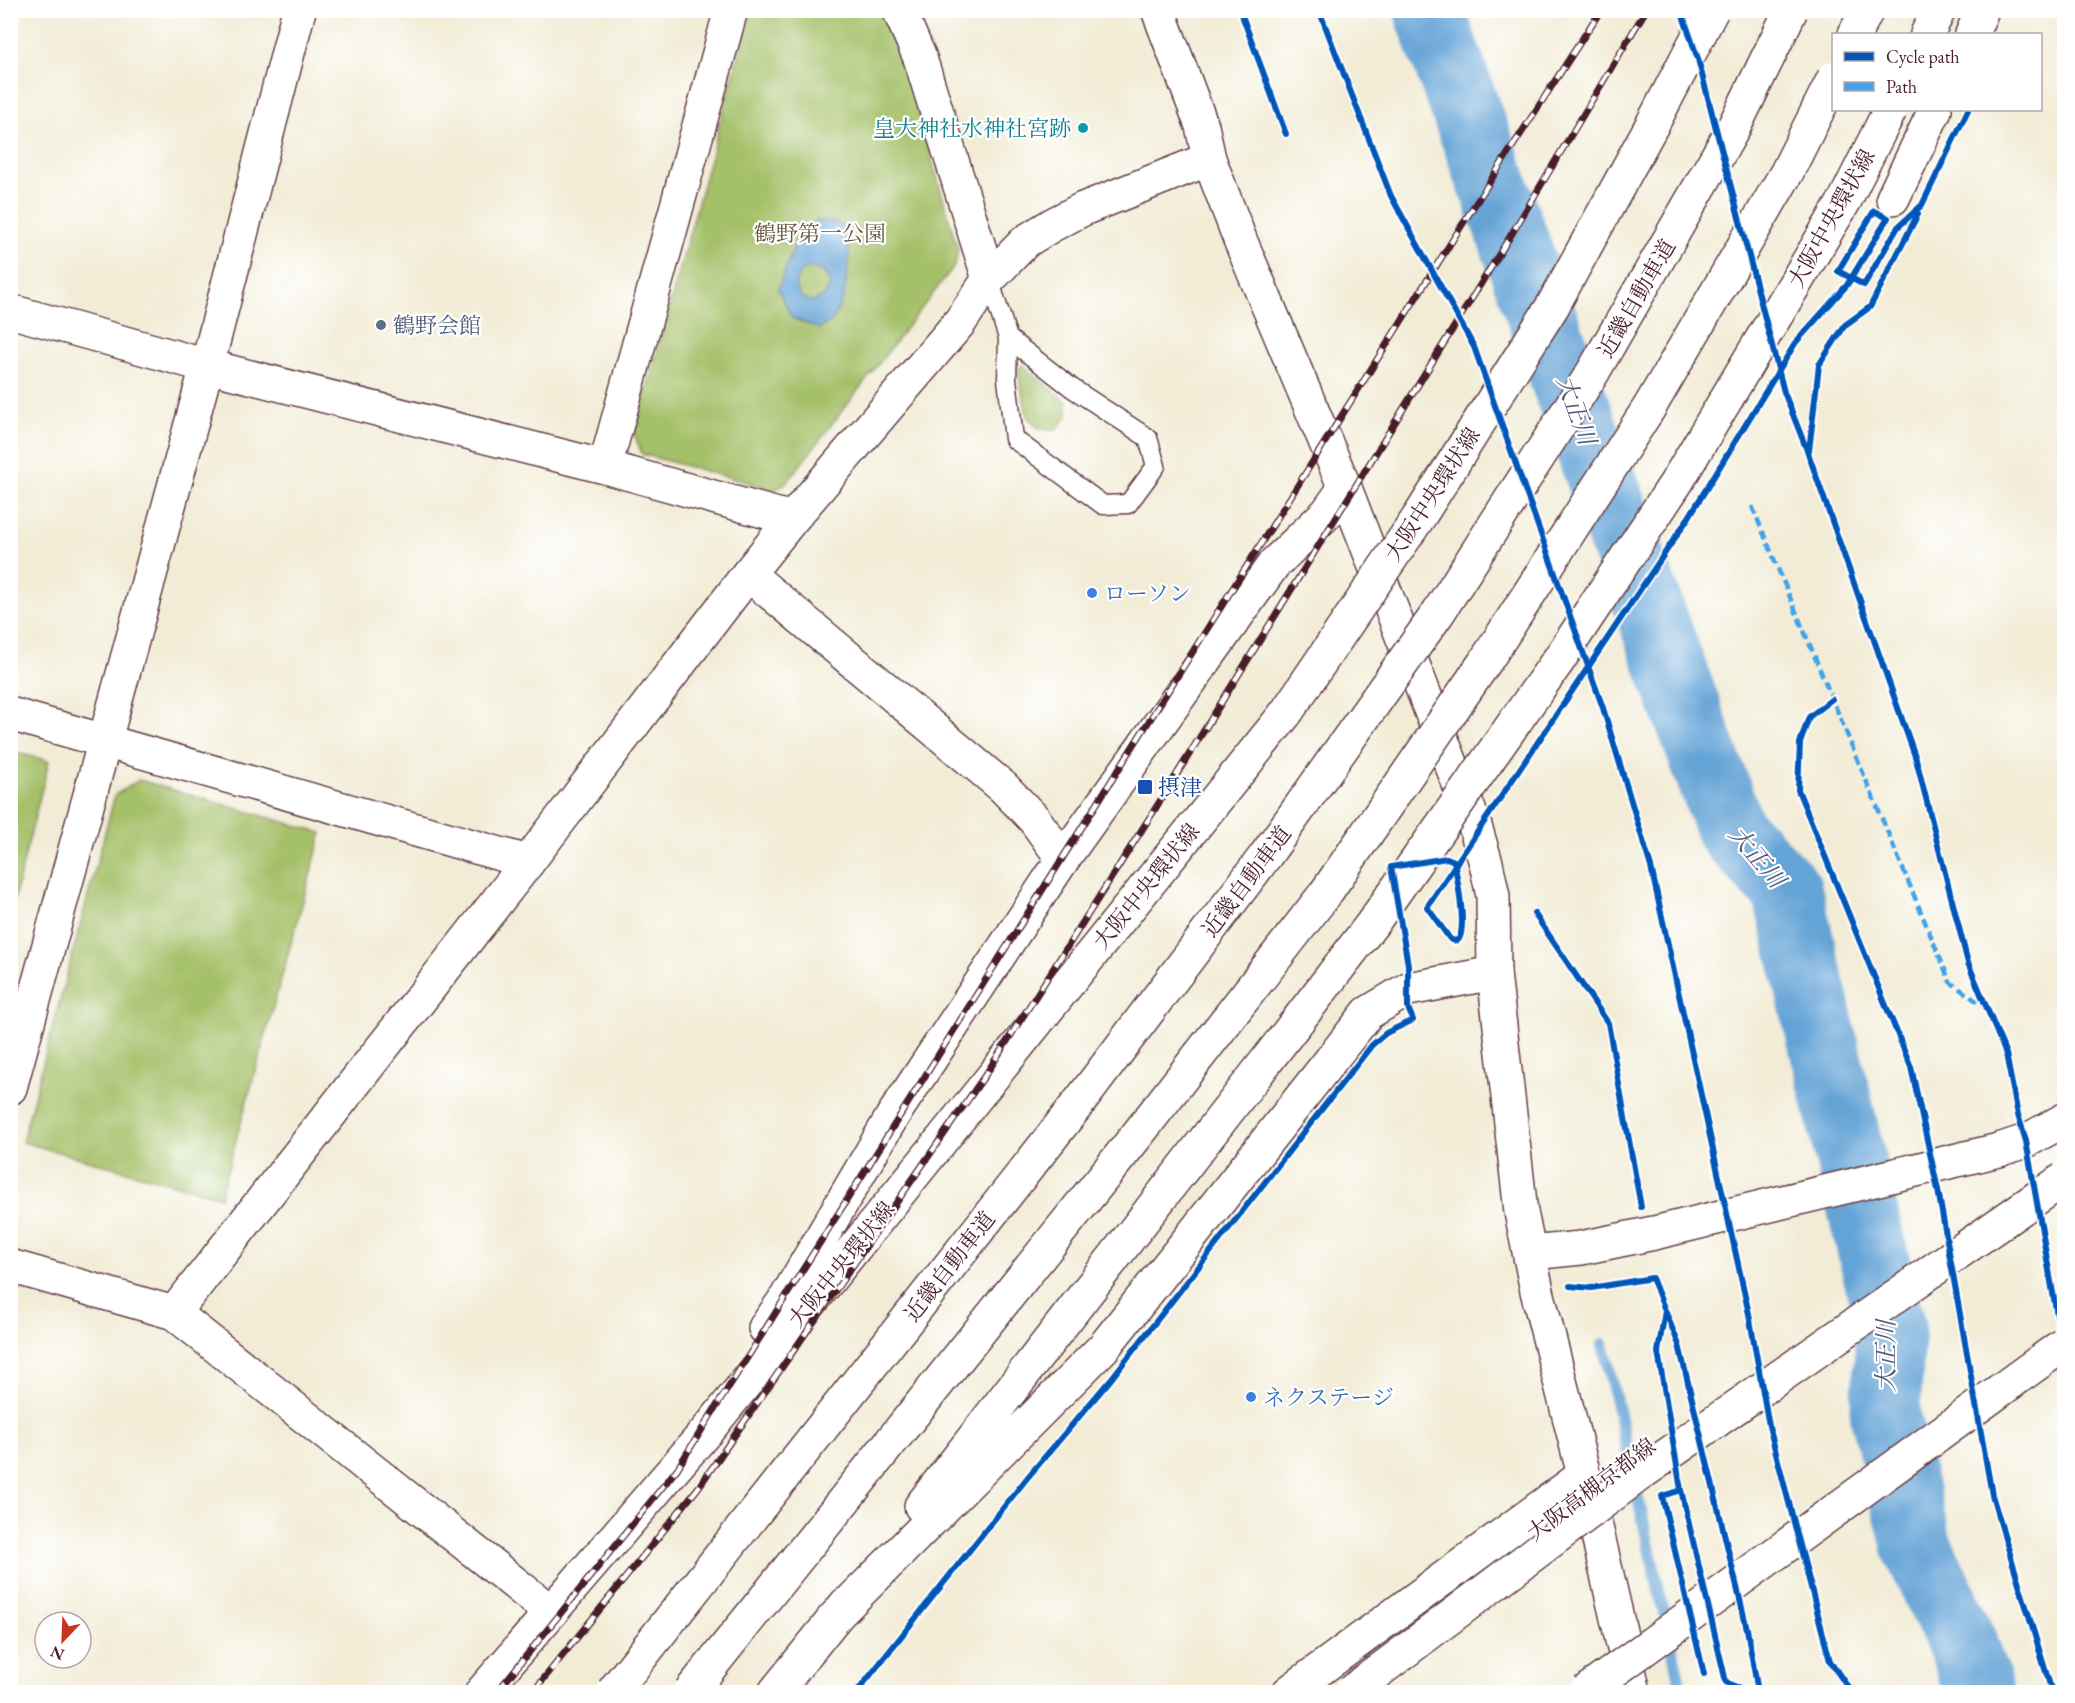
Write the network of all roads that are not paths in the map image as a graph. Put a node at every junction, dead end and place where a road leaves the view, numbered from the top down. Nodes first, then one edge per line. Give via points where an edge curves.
1 (299, 10) edge
2 (731, 10) edge
3 (899, 10) edge
4 (1158, 10) edge
5 (1712, 10) edge
6 (1791, 10) edge
7 (1867, 10) edge
8 (1939, 10) edge
9 (1982, 10) edge
10 (1856, 33) edge
11 (1928, 33) edge
12 (1972, 33) edge
13 (1832, 80) edge
14 (1890, 111) edge
15 (1935, 111) edge
16 (1209, 159) junction
17 (1893, 198) dead end
18 (989, 279) junction
19 (10, 311) edge
20 (1008, 338) junction
21 (207, 366) junction
22 (605, 467) junction
23 (1345, 489) junction
24 (792, 519) junction
25 (748, 574) junction
26 (10, 714) edge
27 (105, 740) junction
28 (1063, 859) junction
29 (528, 862) junction
30 (1494, 973) junction
31 (10, 1088) edge
32 (2064, 1120) edge
33 (2064, 1179) edge
34 (1531, 1254) junction
35 (10, 1266) edge
36 (174, 1312) junction
37 (2064, 1344) edge
38 (711, 1426) junction
39 (1584, 1475) junction
40 (550, 1612) junction
41 (833, 1619) junction
42 (482, 1692) edge
43 (613, 1692) edge
44 (690, 1692) edge
45 (775, 1692) edge
46 (1289, 1692) edge
47 (1351, 1692) edge
48 (1585, 1692) edge
49 (1634, 1692) edge

1 - 21 main road
2 - 22 main road
3 - 18 main road via 920,58
4 - 16 main road via 1202,126
5 - 38 main road, 大阪中央環状線, bridge via 1551,307 1421,514 1286,712
6 - 43 main road, 近畿自動車道, bridge via 1733,129 1593,372 1431,623 1266,855 1084,1096
7 - 10 main road
8 - 11 main road
9 - 12 main road
13 - 44 main road, bridge via 1786,172 1649,408 1487,659 1325,894
14 - 41 main road, 大阪中央環状線, bridge via 1845,200 1676,483 1560,658 1372,924
15 - 17 main road
16 - 18 main road via 1052,225 1026,241
16 - 23 main road
18 - 20 lane
18 - 24 main road via 960,322
19 - 21 main road
20 - 20 lane via 1072,388 1148,438 1156,466 1128,504 1103,505 1014,439 1007,379
21 - 22 main road
21 - 27 main road
22 - 24 main road
23 - 28 main road via 1327,513 1274,564
23 - 30 main road via 1474,823 1493,896
24 - 25 main road
25 - 28 main road via 1003,787 1034,819
25 - 29 main road
26 - 27 main road
27 - 29 main road
27 - 31 main road
28 - 38 main road via 892,1117 786,1298 722,1388
29 - 36 main road
30 - 34 main road via 1521,1212
30 - 41 main road via 1408,989 1368,1013 1103,1348
32 - 34 main road via 2026,1141 1999,1150 1654,1233
33 - 47 main road, 大阪高槻京都線, bridge via 1640,1474
34 - 39 main road
35 - 36 main road
36 - 40 main road
37 - 48 main road, bridge
38 - 40 main road, 大阪中央環状線
39 - 46 main road
39 - 49 main road
40 - 42 main road, 大阪中央環状線
41 - 45 main road, 大阪中央環状線

